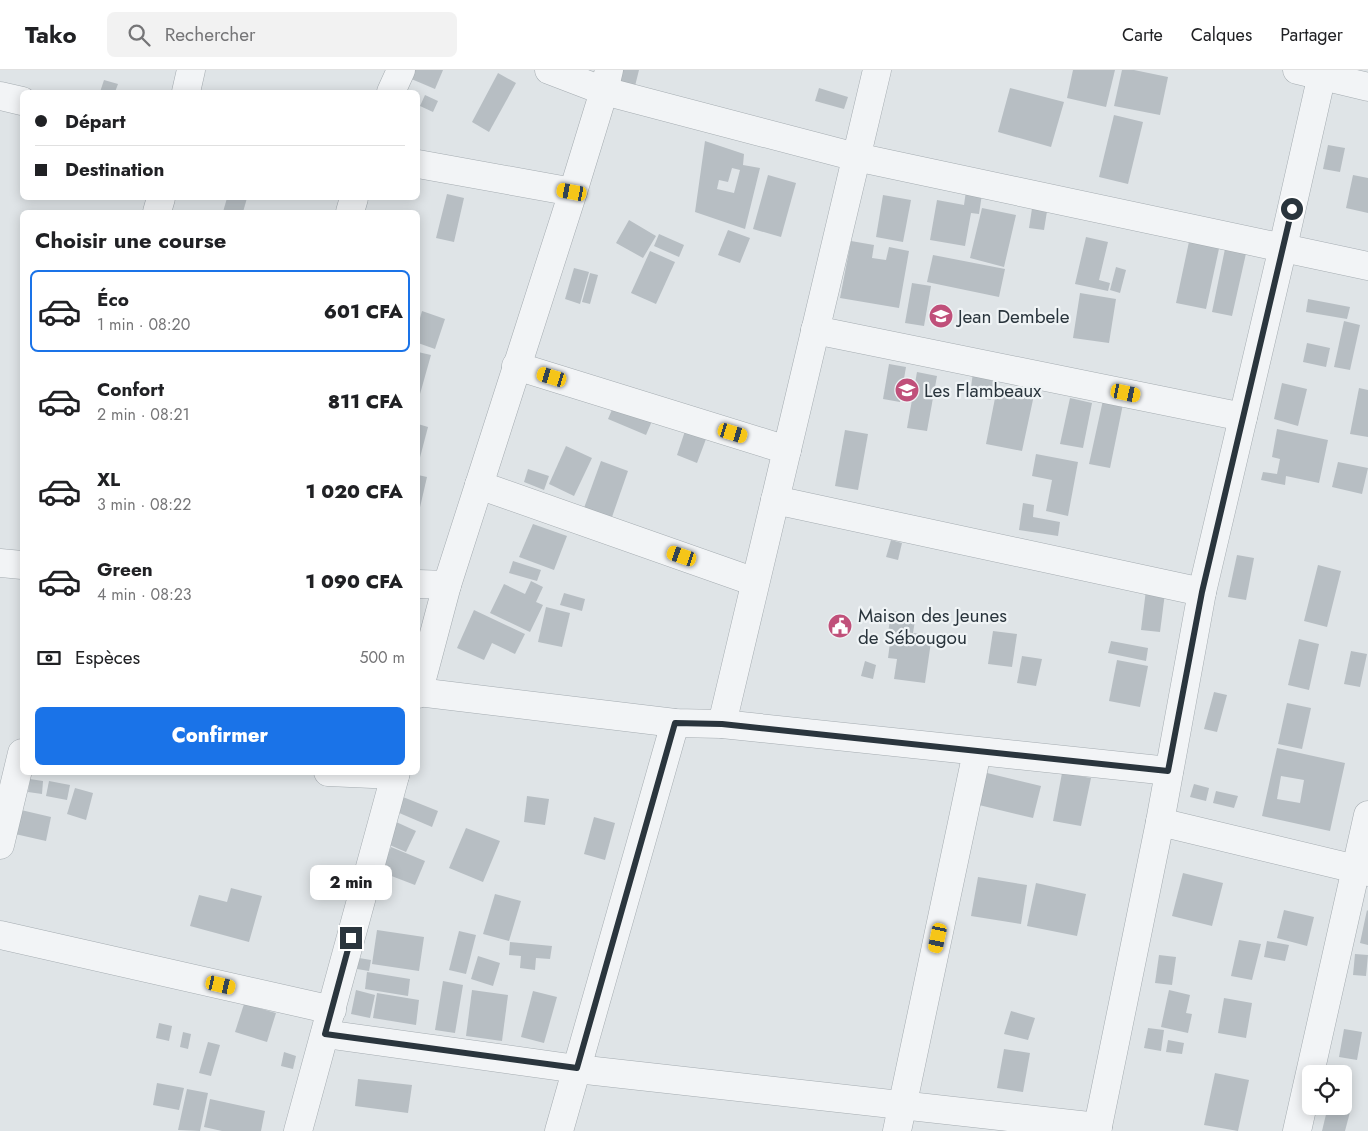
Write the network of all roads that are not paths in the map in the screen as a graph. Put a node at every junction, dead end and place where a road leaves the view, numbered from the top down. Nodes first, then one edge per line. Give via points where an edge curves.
1 (191, 70) edge
2 (401, 70) edge
3 (550, 70) edge
4 (877, 70) edge
5 (1314, 72) edge
6 (606, 81) edge
7 (1368, 87) edge
8 (186, 90) edge
9 (392, 90) edge
10 (0, 96) edge
11 (20, 101) edge
12 (856, 157) junction
13 (420, 164) edge
14 (572, 192) junction
15 (1283, 247) junction
16 (1368, 266) edge
17 (815, 330) junction
18 (516, 366) junction
19 (1243, 417) junction
20 (787, 450) junction
21 (479, 485) junction
22 (775, 500) junction
23 (0, 563) edge
24 (20, 565) edge
25 (755, 582) junction
26 (420, 584) edge
27 (447, 585) junction
28 (1202, 592) junction
29 (420, 686) edge
30 (420, 693) edge
31 (675, 723) junction
32 (722, 724) junction
33 (977, 752) junction
34 (20, 765) edge
35 (1168, 771) junction
36 (396, 775) edge
37 (1368, 815) edge
38 (1160, 822) junction
39 (0, 845) edge
40 (1362, 871) edge
41 (0, 936) edge
42 (328, 1022) junction
43 (577, 1068) junction
44 (902, 1105) junction
45 (1097, 1129) edge
46 (298, 1131) edge
47 (559, 1131) edge
48 (897, 1131) edge
49 (1297, 1131) edge

1 - 8 street
2 - 9 street
3 - 6 street
4 - 12 street
5 - 7 street
5 - 15 street
6 - 12 street
6 - 14 street
10 - 11 street
12 - 15 street
12 - 17 street
13 - 14 street
14 - 18 street
15 - 16 street
15 - 19 street
17 - 19 street
17 - 20 street
18 - 20 street
18 - 21 street
19 - 28 street
20 - 22 street
21 - 25 street
21 - 27 street
22 - 25 street
22 - 28 street
23 - 24 street
25 - 32 street
26 - 27 street
27 - 29 street
28 - 35 street
30 - 31 street
31 - 32 street
31 - 43 street
32 - 33 street
33 - 35 street
33 - 44 street
34 - 39 street
35 - 38 street
36 - 42 street
37 - 40 street
38 - 40 street
38 - 45 street
40 - 49 street
41 - 42 street
42 - 43 street
42 - 46 street
43 - 44 street
43 - 47 street
44 - 45 street
44 - 48 street

